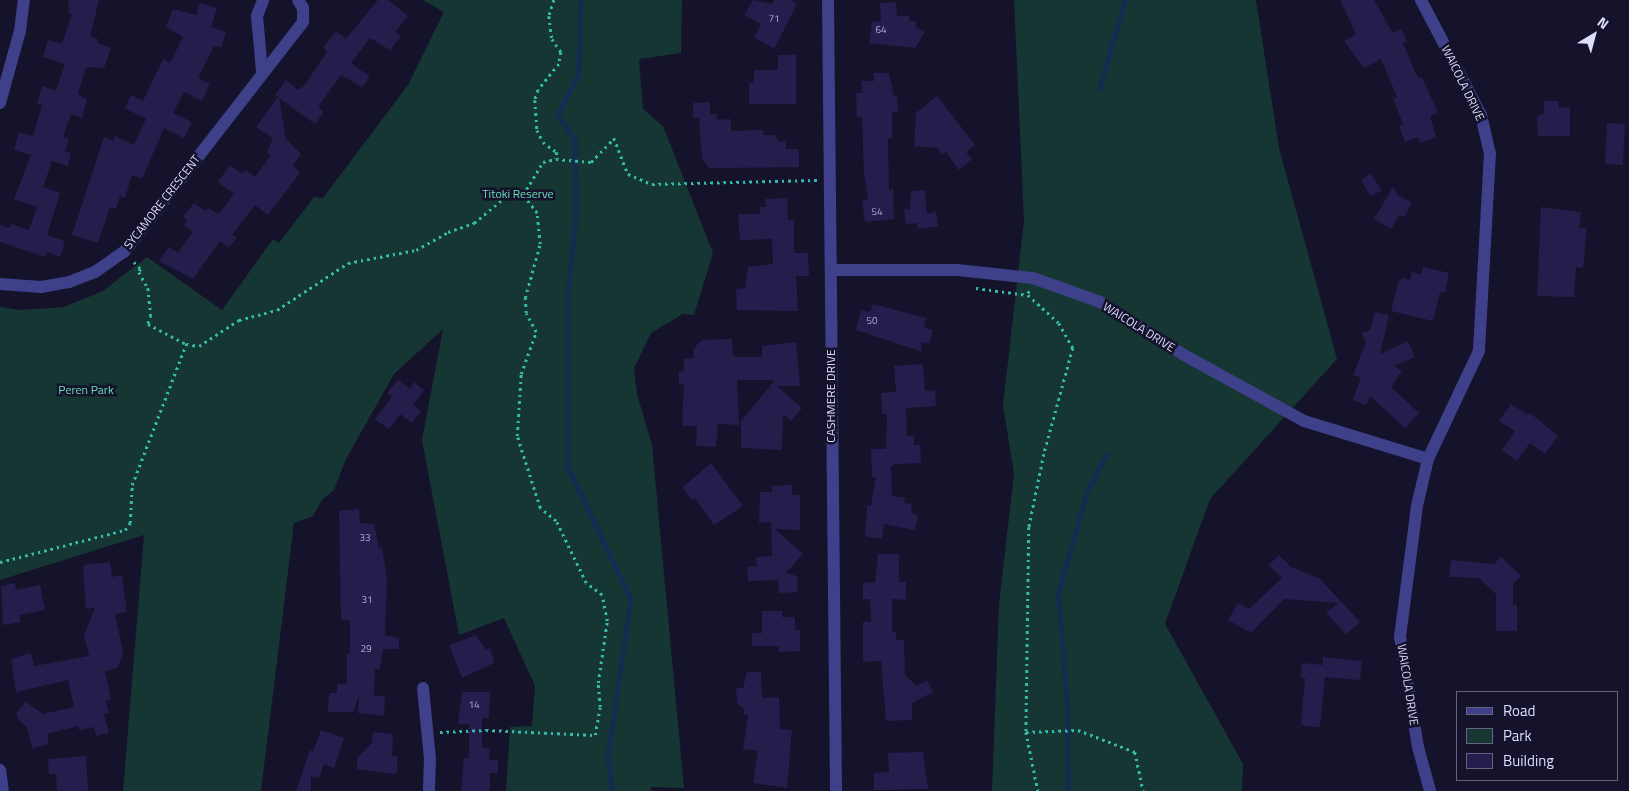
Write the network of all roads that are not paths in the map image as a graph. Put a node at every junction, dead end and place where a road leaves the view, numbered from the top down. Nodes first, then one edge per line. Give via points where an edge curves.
1 (24, 0) edge
2 (263, 0) edge
3 (298, 0) edge
4 (828, 0) edge
5 (1422, 0) edge
6 (262, 71) junction
7 (0, 103) edge
8 (831, 270) junction
9 (0, 284) edge
10 (1428, 460) junction
11 (423, 688) dead end
12 (0, 770) edge
13 (3, 791) edge
14 (429, 791) edge
15 (836, 791) edge
16 (1430, 791) edge

1 - 7 street via 20,31
2 - 6 street via 257,16
3 - 6 street, SYCAMORE CRESCENT via 303,8 303,22
4 - 8 street, CASHMERE DRIVE
5 - 10 street, WAICOLA DRIVE via 1481,115 1490,153 1479,351
6 - 9 street, SYCAMORE CRESCENT via 124,252 95,272 69,282 41,287
8 - 10 street, WAICOLA DRIVE via 956,270 1033,278 1100,302 1184,355 1304,421
8 - 15 street, CASHMERE DRIVE
10 - 16 street, WAICOLA DRIVE via 1417,506 1400,637 1418,747
11 - 14 street
12 - 13 street

